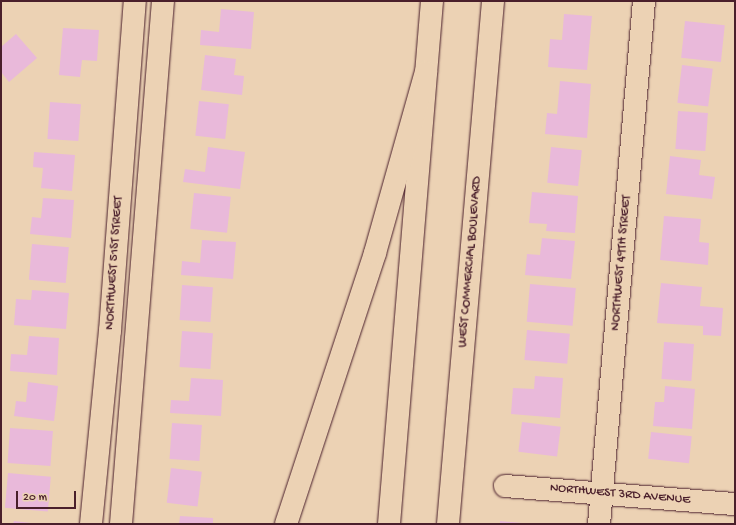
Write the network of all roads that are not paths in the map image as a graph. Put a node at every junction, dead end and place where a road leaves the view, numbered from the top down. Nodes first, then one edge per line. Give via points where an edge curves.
1 (135, 1) edge
2 (163, 1) edge
3 (432, 1) edge
4 (493, 1) edge
5 (644, 1) edge
6 (426, 72) junction
7 (505, 486) dead end
8 (601, 493) junction
9 (735, 504) edge
10 (91, 524) edge
11 (121, 524) edge
12 (286, 524) edge
13 (389, 524) edge
14 (448, 524) edge
15 (599, 524) edge

1 - 10 main road, NORTHWEST 51ST STREET via 110,331
2 - 11 main road, NORTHWEST 51ST STREET
3 - 6 main road
4 - 14 main road, WEST COMMERCIAL BOULEVARD
5 - 8 main road, NORTHWEST 49TH STREET
6 - 12 main road via 373,260
6 - 13 main road
7 - 8 main road, NORTHWEST 3RD AVENUE
8 - 9 main road, NORTHWEST 3RD AVENUE
8 - 15 main road, NORTHWEST 49TH STREET

